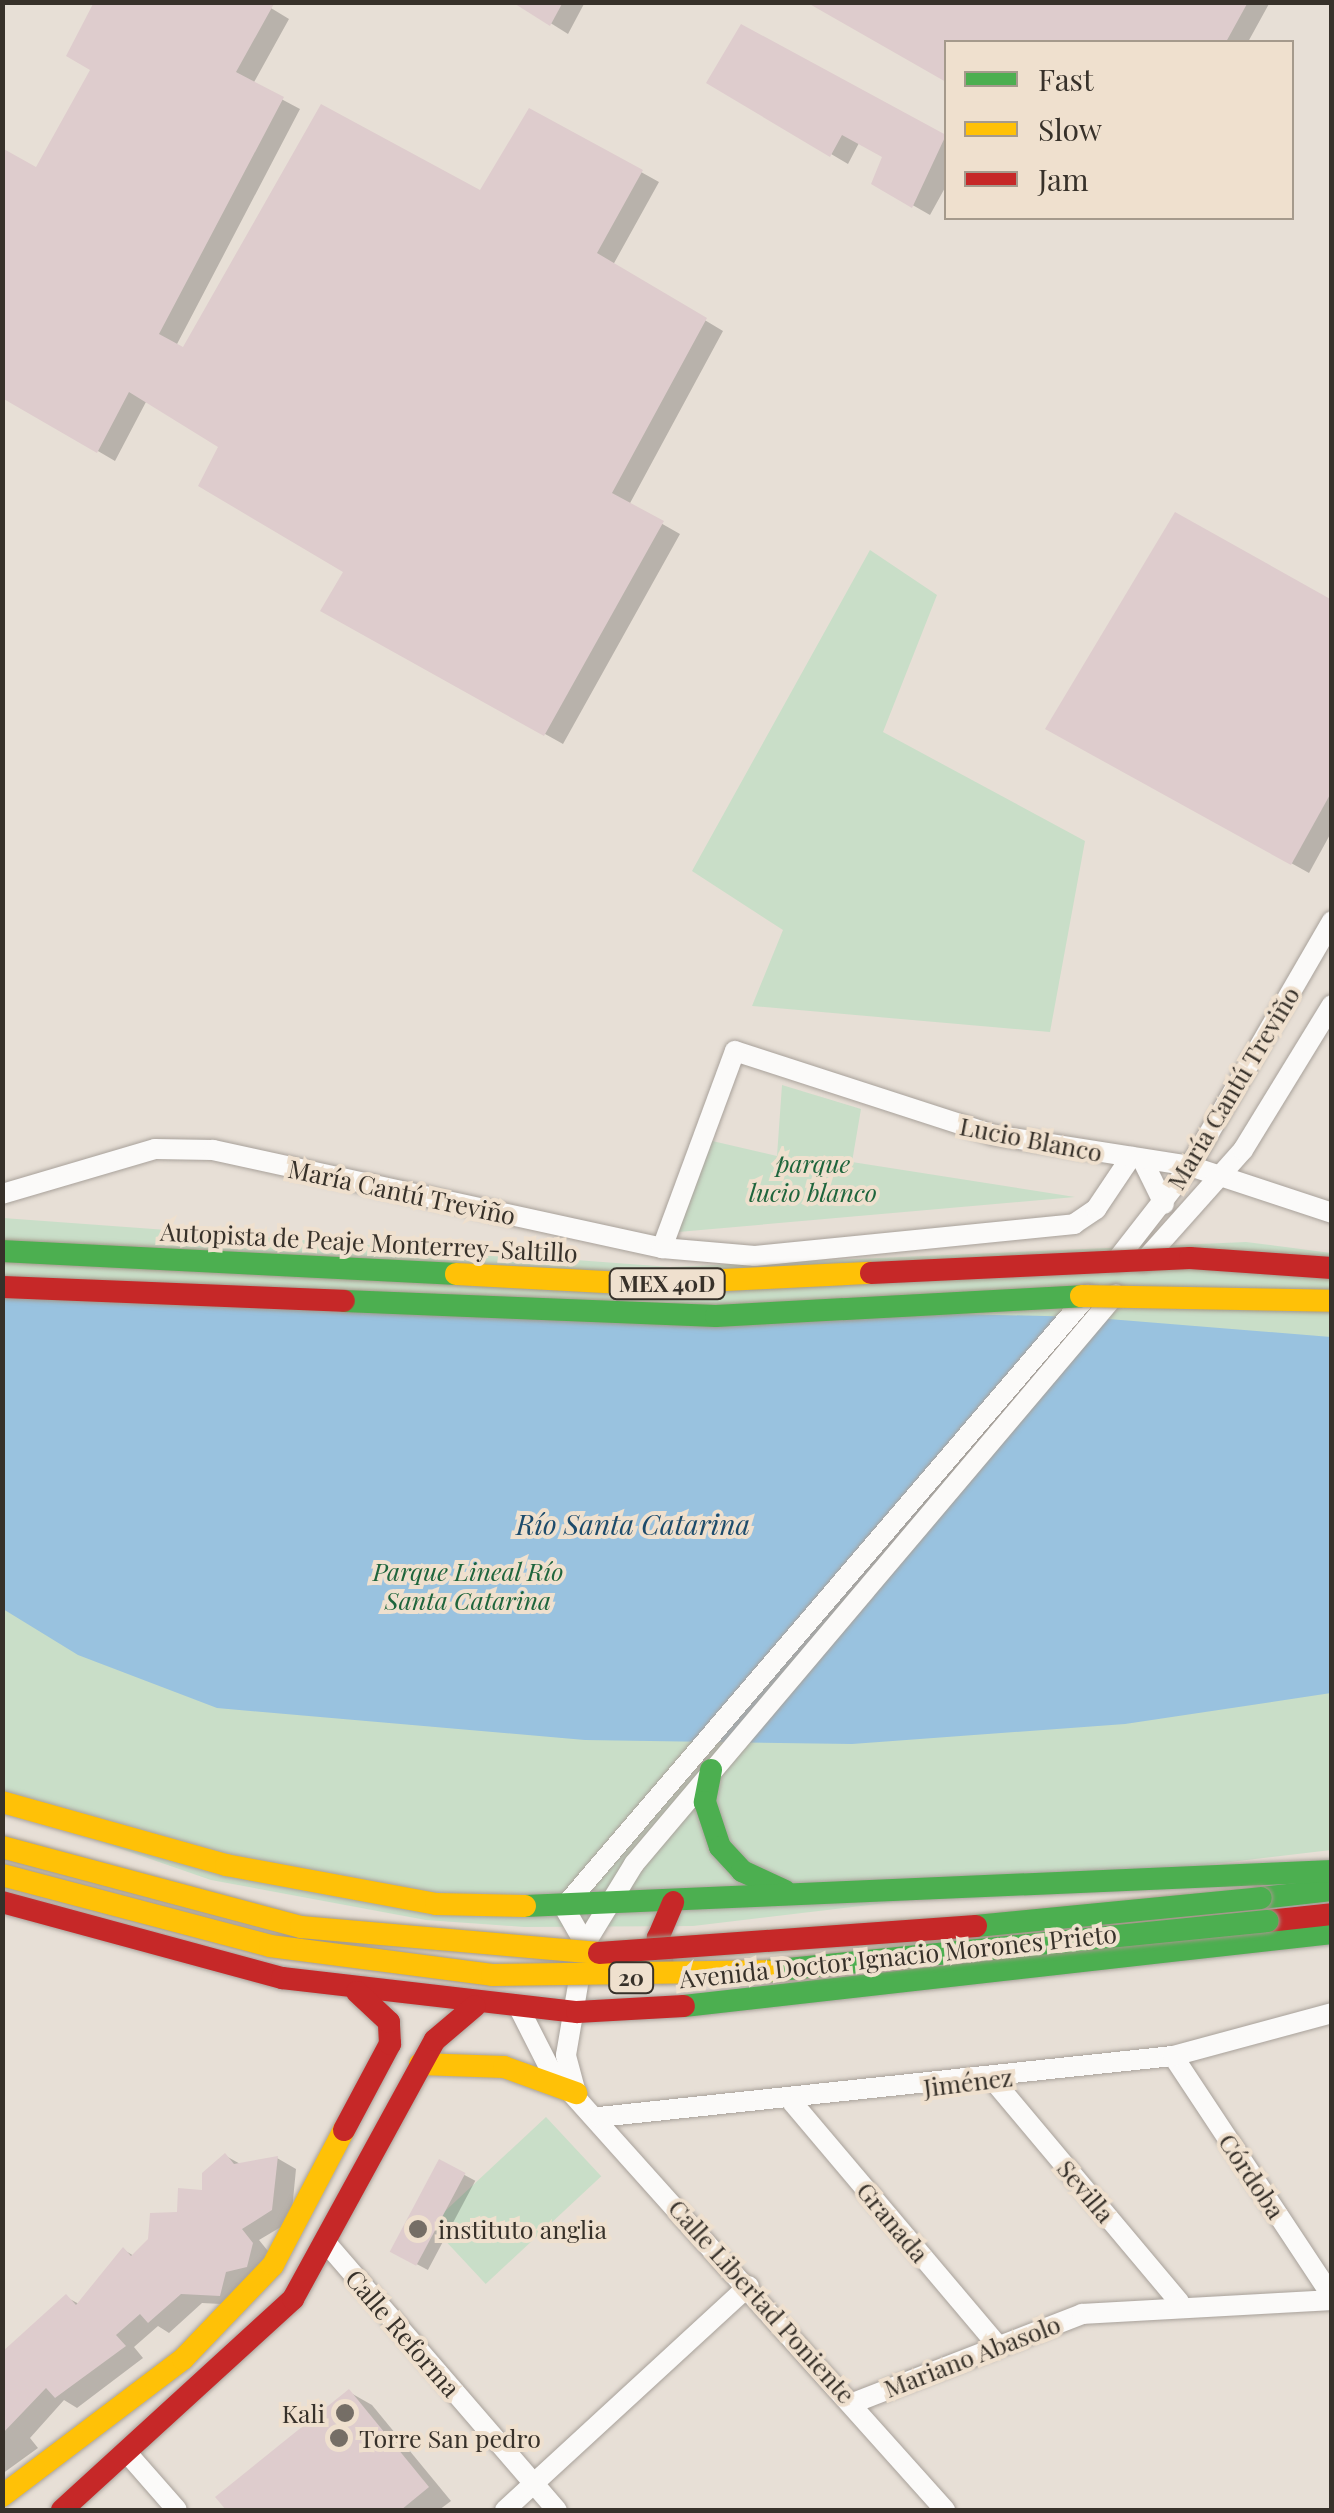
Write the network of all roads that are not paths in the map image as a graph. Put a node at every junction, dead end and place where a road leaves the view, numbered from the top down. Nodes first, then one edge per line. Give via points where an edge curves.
1 (1332, 920) edge
2 (1332, 1006) edge
3 (1130, 1158) junction
4 (1190, 1166) junction
5 (1220, 1173) junction
6 (2, 1194) edge
7 (1164, 1204) junction
8 (1332, 1213) edge
9 (1157, 1230) junction
10 (662, 1248) junction
11 (2, 1251) edge
12 (1332, 1268) edge
13 (2, 1287) edge
14 (1332, 1301) edge
15 (716, 1763) junction
16 (2, 1802) edge
17 (2, 1846) edge
18 (226, 1865) junction
19 (1332, 1871) edge
20 (2, 1874) edge
21 (1332, 1890) edge
22 (806, 1896) junction
23 (367, 1897) junction
24 (2, 1902) edge
25 (674, 1902) junction
26 (607, 1905) junction
27 (564, 1907) junction
28 (1332, 1914) edge
29 (1332, 1933) edge
30 (585, 1944) junction
31 (190, 1959) junction
32 (352, 1988) junction
33 (475, 2006) junction
34 (519, 2008) junction
35 (701, 2008) junction
36 (577, 2012) junction
37 (1330, 2015) edge
38 (1173, 2056) junction
39 (420, 2064) junction
40 (994, 2080) junction
41 (576, 2094) junction
42 (792, 2102) junction
43 (599, 2117) junction
44 (328, 2245) junction
45 (749, 2286) junction
46 (1332, 2298) edge
47 (1180, 2302) junction
48 (994, 2342) junction
49 (854, 2403) junction
50 (128, 2454) junction
51 (535, 2485) junction
52 (2, 2496) edge
53 (937, 2508) edge
54 (62, 2510) edge
55 (177, 2510) edge
56 (505, 2510) edge
57 (557, 2510) edge

1 - 4 street, María Cantú Treviño
2 - 5 street, María Cantú Treviño
3 - 4 street, Lucio Blanco
3 - 7 street, María Cantú Treviño
3 - 10 street, María Cantú Treviño via 1079,1210 1017,1226 756,1256
3 - 10 street, Lucio Blanco via 977,1131 735,1051
4 - 5 street, Lucio Blanco
4 - 7 street, María Cantú Treviño
5 - 8 street, Lucio Blanco
5 - 9 street, María Cantú Treviño
6 - 10 street, María Cantú Treviño via 155,1149 213,1150
7 - 9 street, María Cantú Treviño
9 - 15 street, María Cantú Treviño, bridge
9 - 27 street, María Cantú Treviño, bridge
11 - 12 main road, Autopista de Peaje Monterrey-Saltillo / MEX 40D, bridge via 642,1284 1190,1258
13 - 14 main road, MEX 40D, bridge via 716,1316 1156,1292
15 - 22 main road via 708,1818 730,1860 755,1880
15 - 26 street, María Cantú Treviño
16 - 18 main road
17 - 21 main road, Avenida Doctor Ignacio Morones Prieto / 20, bridge via 301,1927 568,1954 726,1951
18 - 23 main road
18 - 31 main road via 252,1884 258,1916 241,1942
19 - 22 main road
20 - 28 main road, Avenida Doctor Ignacio Morones Prieto / 20, bridge via 270,1946 511,1976 731,1975
22 - 25 main road
23 - 27 main road
23 - 32 main road via 338,1914 325,1940
24 - 31 main road, Avenida Doctor Ignacio Morones Prieto / 20
25 - 26 main road
25 - 35 main road via 659,1958
26 - 27 main road
26 - 30 street, María Cantú Treviño
27 - 30 street
29 - 35 main road, Avenida Doctor Ignacio Morones Prieto / 20
30 - 36 street
31 - 32 main road, Avenida Doctor Ignacio Morones Prieto / 20
32 - 33 main road, Avenida Doctor Ignacio Morones Prieto / 20
32 - 52 main road via 389,2022 390,2044 272,2266 183,2359
33 - 34 main road, Avenida Doctor Ignacio Morones Prieto / 20
33 - 39 main road
34 - 36 main road, Avenida Doctor Ignacio Morones Prieto / 20
34 - 41 street, Calle Libertad Poniente via 545,2063
35 - 36 main road, Avenida Doctor Ignacio Morones Prieto / 20
36 - 41 street via 566,2055
37 - 38 street, Jiménez
38 - 40 street, Jiménez
38 - 46 street, Córdoba
39 - 41 main road via 504,2067
39 - 44 main road
40 - 42 street, Jiménez
40 - 47 street, Sevilla
41 - 43 street, Calle Libertad Poniente
42 - 43 street, Jiménez
42 - 48 street, Granada
43 - 45 street, Calle Libertad Poniente
44 - 50 main road via 254,2343
44 - 51 street, Calle Reforma
45 - 49 street, Calle Libertad Poniente
45 - 51 street
46 - 47 street, Mariano Abasolo
47 - 48 street, Mariano Abasolo via 1082,2314
48 - 49 street, Mariano Abasolo
49 - 53 street, Calle Libertad Poniente
50 - 54 main road
50 - 55 street
51 - 56 street
51 - 57 street, Calle Reforma

